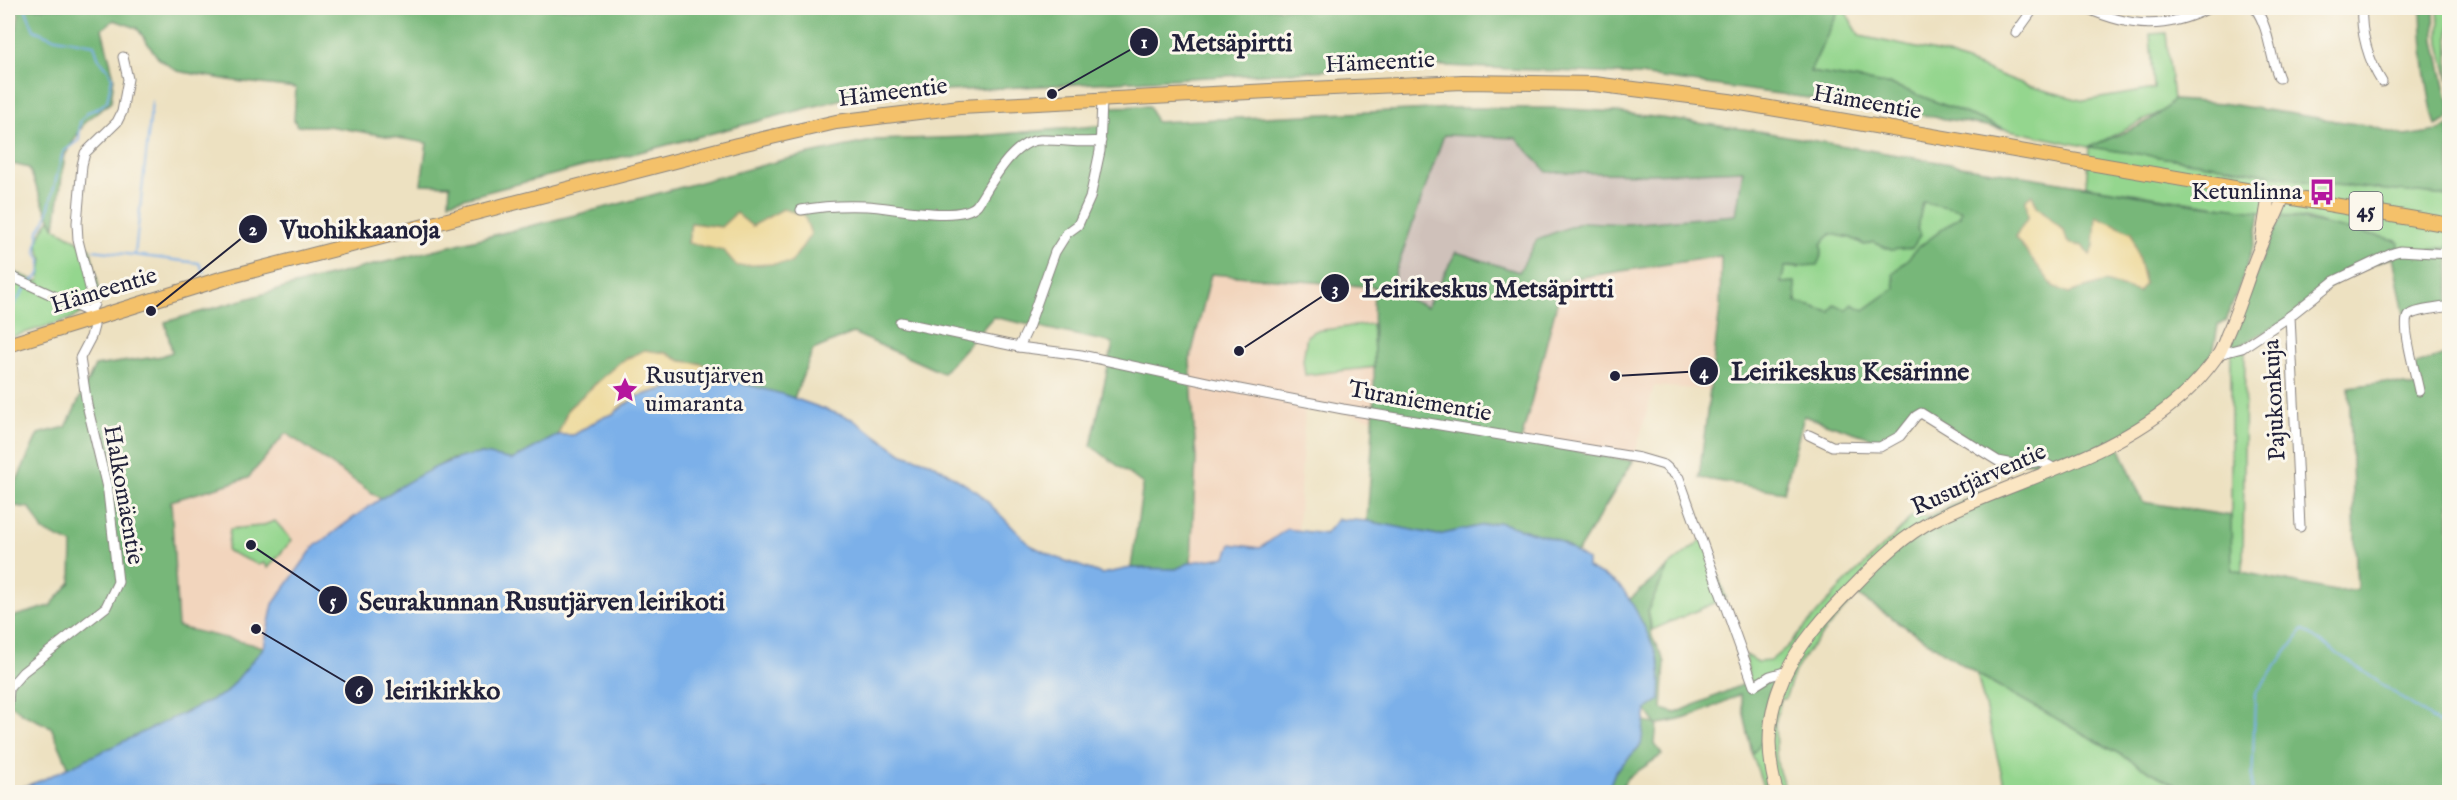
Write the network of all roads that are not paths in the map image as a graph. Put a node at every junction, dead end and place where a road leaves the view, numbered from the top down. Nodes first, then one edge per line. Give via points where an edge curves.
1 (2034, 8) edge
2 (2086, 8) edge
3 (2209, 8) edge
4 (2255, 8) edge
5 (2362, 8) edge
6 (2016, 33) dead end
7 (123, 57) dead end
8 (2279, 78) dead end
9 (2382, 82) dead end
10 (1102, 100) junction
11 (1101, 141) junction
12 (2276, 195) junction
13 (801, 210) dead end
14 (2450, 225) edge
15 (2450, 254) edge
16 (8, 275) edge
17 (2450, 306) edge
18 (90, 315) junction
19 (2290, 316) junction
20 (900, 322) dead end
21 (8, 345) edge
22 (1019, 347) junction
23 (2219, 354) junction
24 (2419, 391) dead end
25 (1809, 435) dead end
26 (2055, 468) junction
27 (2300, 527) dead end
28 (1784, 672) junction
29 (8, 706) edge
30 (1777, 792) edge

1 - 6 street
2 - 3 street via 2104,16 2149,25 2184,19
4 - 8 street via 2264,20
5 - 9 street via 2372,66
7 - 18 street, Halkomäentie via 128,79 122,112 86,153 82,165 78,232 94,304
10 - 11 street
10 - 12 main road, Hämeentie / 45 via 1463,82 1593,84 1711,98
10 - 18 main road, Hämeentie / 45 via 960,107 873,116 809,128
11 - 13 street via 1083,144 1038,140 1020,147 1003,164 977,205 959,214 866,206
11 - 22 street via 1085,211 1055,252
12 - 14 main road, Hämeentie / 45
12 - 23 main road, Rusutjärventie via 2279,211 2261,243
15 - 19 street via 2393,253 2334,281
16 - 18 street
17 - 24 street via 2414,313 2406,320
18 - 21 main road, Hämeentie / 45
18 - 29 street, Halkomäentie via 94,326 80,358 108,492 118,582 106,608 22,672 9,688
19 - 23 street, Pajukonkuja via 2242,348
19 - 27 street, Pajukonkuja
20 - 22 street, Turaniementie
22 - 28 street, Turaniementie via 1081,355 1288,399 1664,465 1679,478 1754,686
23 - 26 main road, Rusutjärventie via 2183,394 2136,431
25 - 26 street via 1832,446 1880,447 1900,436 1921,413 1998,461 2019,465 2041,461
26 - 28 main road, Rusutjärventie via 1982,497 1904,538 1836,605
28 - 30 main road, Rusutjärventie via 1770,730 1770,759

